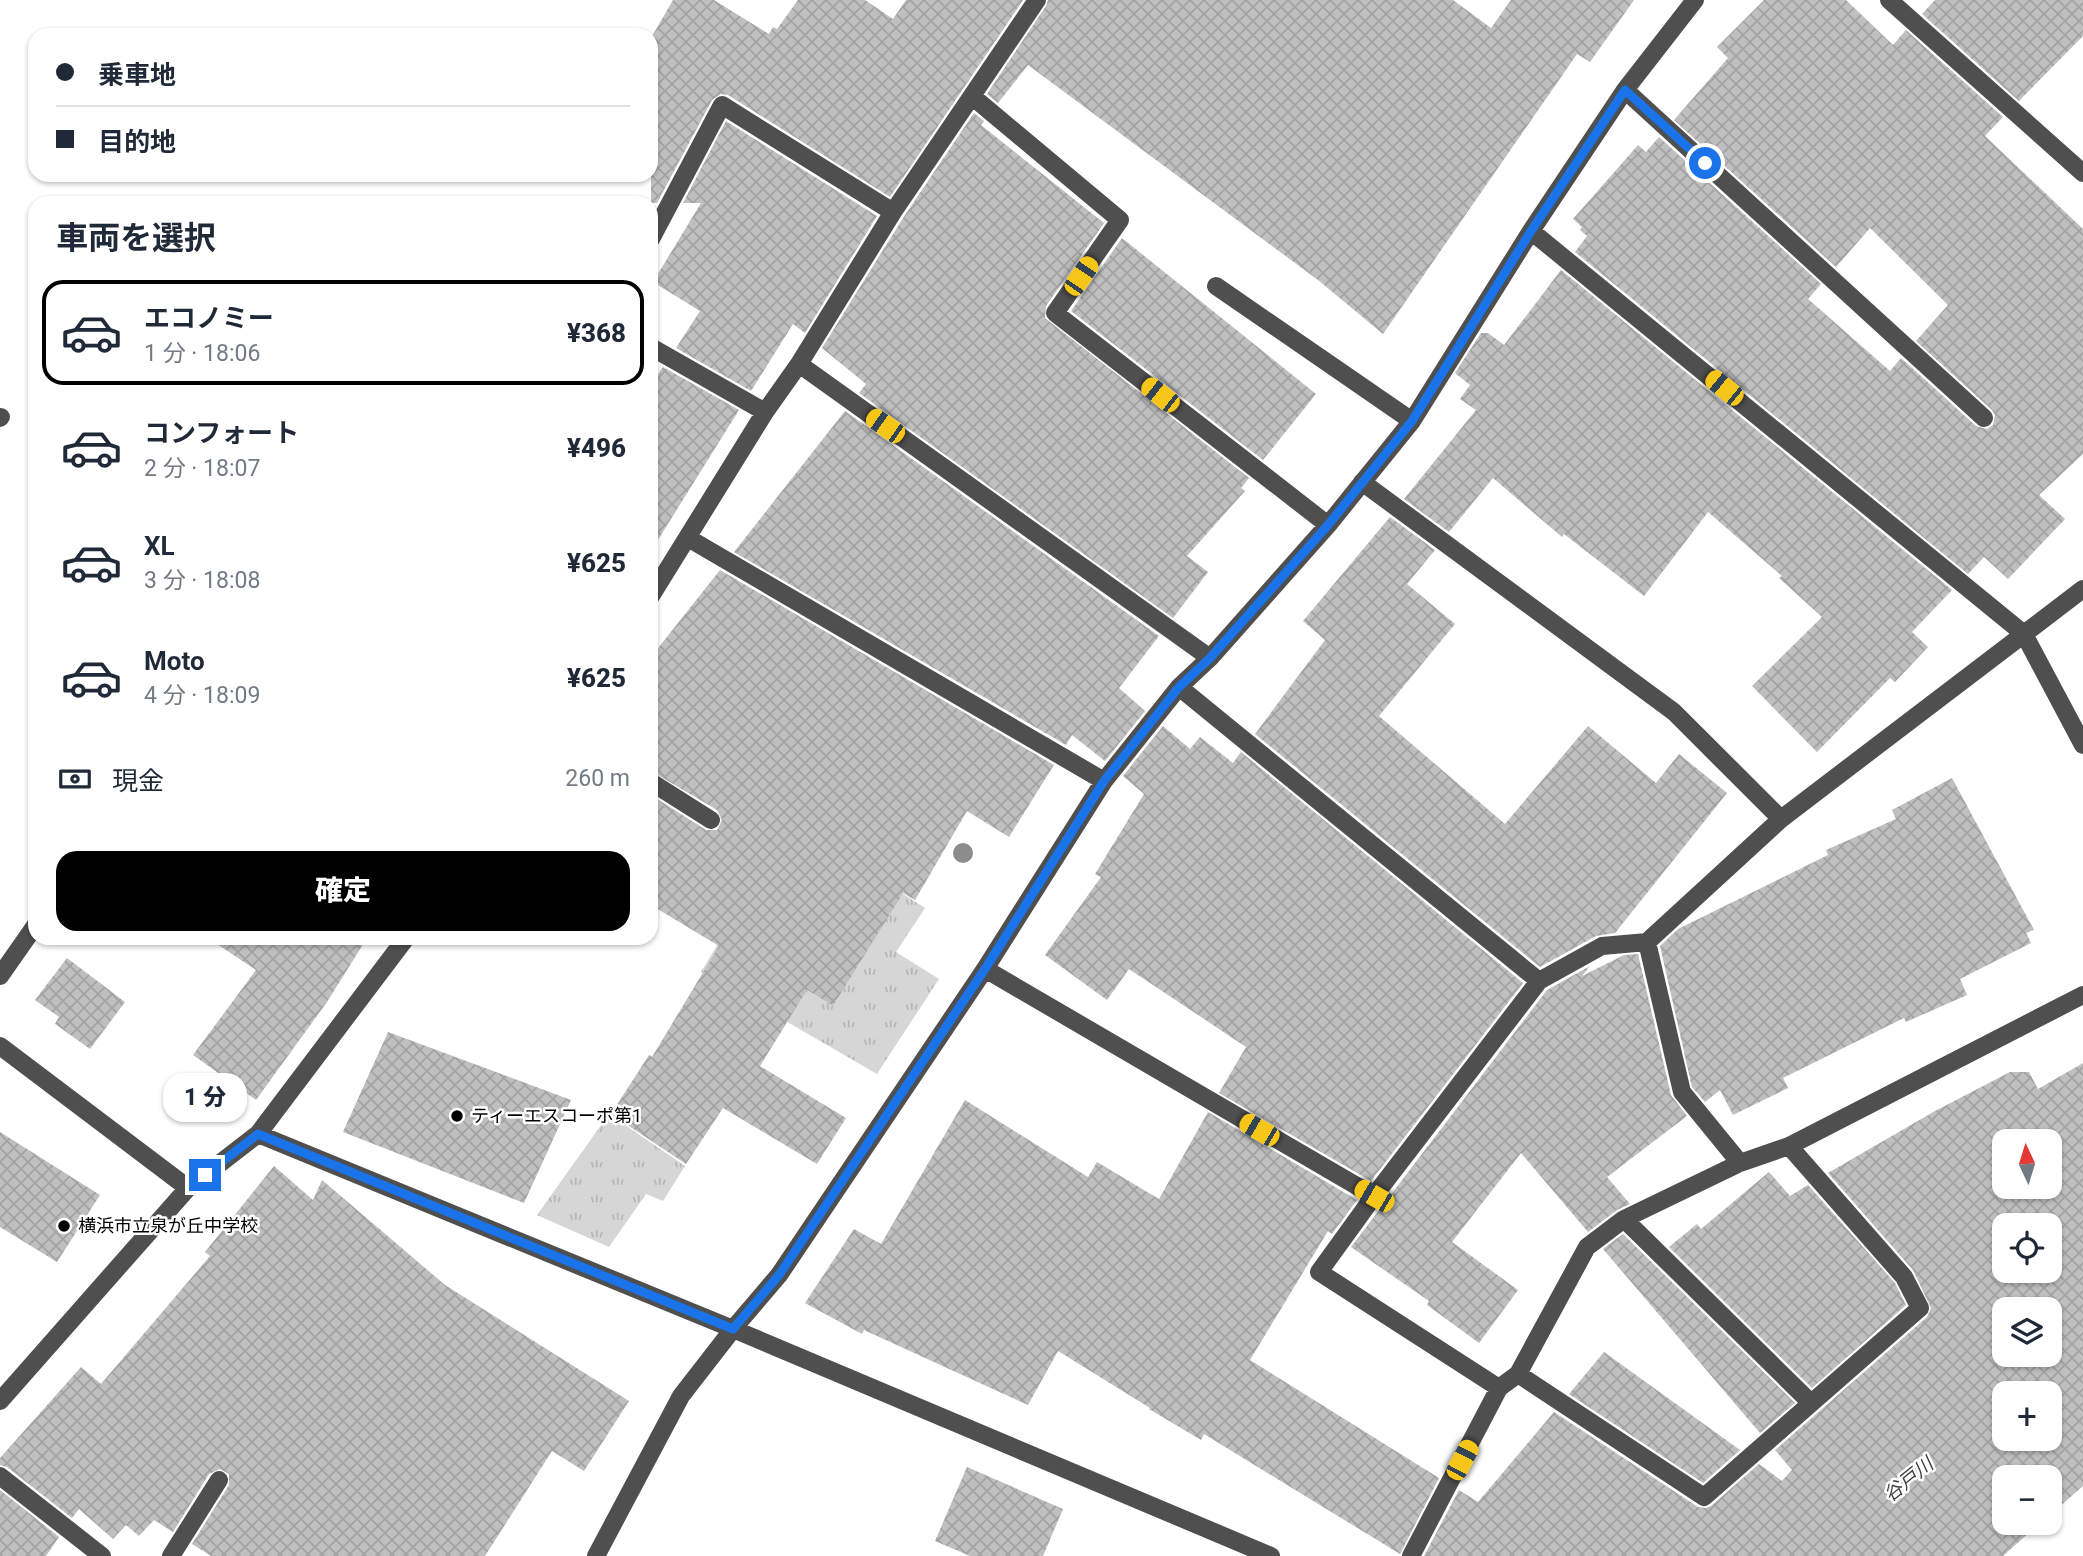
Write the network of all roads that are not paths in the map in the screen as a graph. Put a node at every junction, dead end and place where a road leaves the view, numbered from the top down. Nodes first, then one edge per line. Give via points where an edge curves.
1 (1037, 0) edge
2 (1695, 0) edge
3 (1889, 0) edge
4 (1625, 90) junction
5 (973, 97) junction
6 (2083, 173) edge
7 (893, 212) junction
8 (658, 226) edge
9 (1531, 231) junction
10 (1216, 286) dead end
11 (658, 351) edge
12 (799, 364) junction
13 (765, 412) junction
14 (1984, 418) dead end
15 (1412, 421) junction
16 (1362, 482) junction
17 (1328, 525) junction
18 (688, 538) junction
19 (658, 585) edge
20 (2083, 589) edge
21 (2024, 634) junction
22 (1210, 658) junction
23 (1179, 687) junction
24 (2083, 745) edge
25 (1104, 781) junction
26 (658, 786) edge
27 (1781, 819) junction
28 (711, 820) dead end
29 (28, 936) edge
30 (1647, 942) junction
31 (401, 945) edge
32 (985, 969) junction
33 (0, 976) edge
34 (1539, 981) junction
35 (2083, 995) edge
36 (0, 1046) edge
37 (258, 1134) junction
38 (1789, 1146) junction
39 (1740, 1163) junction
40 (187, 1188) junction
41 (1374, 1196) junction
42 (1624, 1219) junction
43 (733, 1329) junction
44 (1518, 1374) junction
45 (1499, 1388) junction
46 (0, 1401) edge
47 (1810, 1402) junction
48 (0, 1475) edge
49 (219, 1480) dead end
50 (102, 1556) edge
51 (170, 1556) edge
52 (597, 1556) edge
53 (1271, 1556) edge
54 (1411, 1556) edge

1 - 5 street
2 - 4 street
3 - 6 street
4 - 9 street
4 - 14 street
5 - 7 street
5 - 17 street via 1119,219 1055,313
7 - 8 street via 722,104
7 - 12 street
9 - 15 street
9 - 21 street
10 - 15 street
11 - 13 street
12 - 13 street
12 - 22 street
13 - 18 street
15 - 16 street
16 - 17 street
16 - 27 street via 1674,712
17 - 22 street
18 - 19 street
18 - 25 street
20 - 21 street
21 - 24 street
21 - 27 street
22 - 23 street
23 - 25 street
23 - 34 street
25 - 32 street
26 - 28 street
27 - 30 street
29 - 33 street
30 - 34 street via 1602,946
30 - 39 street via 1682,1092
31 - 37 street
32 - 41 street
32 - 43 street via 779,1275
34 - 41 street
35 - 38 street
36 - 40 street
37 - 40 street
37 - 43 street
38 - 39 street
38 - 47 street via 1904,1277 1920,1308
39 - 42 street
40 - 46 street
41 - 45 street via 1319,1272
42 - 44 street via 1587,1247
42 - 47 street
43 - 52 street via 681,1395
43 - 53 street
44 - 45 street
44 - 47 street via 1703,1497
45 - 54 street
48 - 50 street
49 - 51 street

